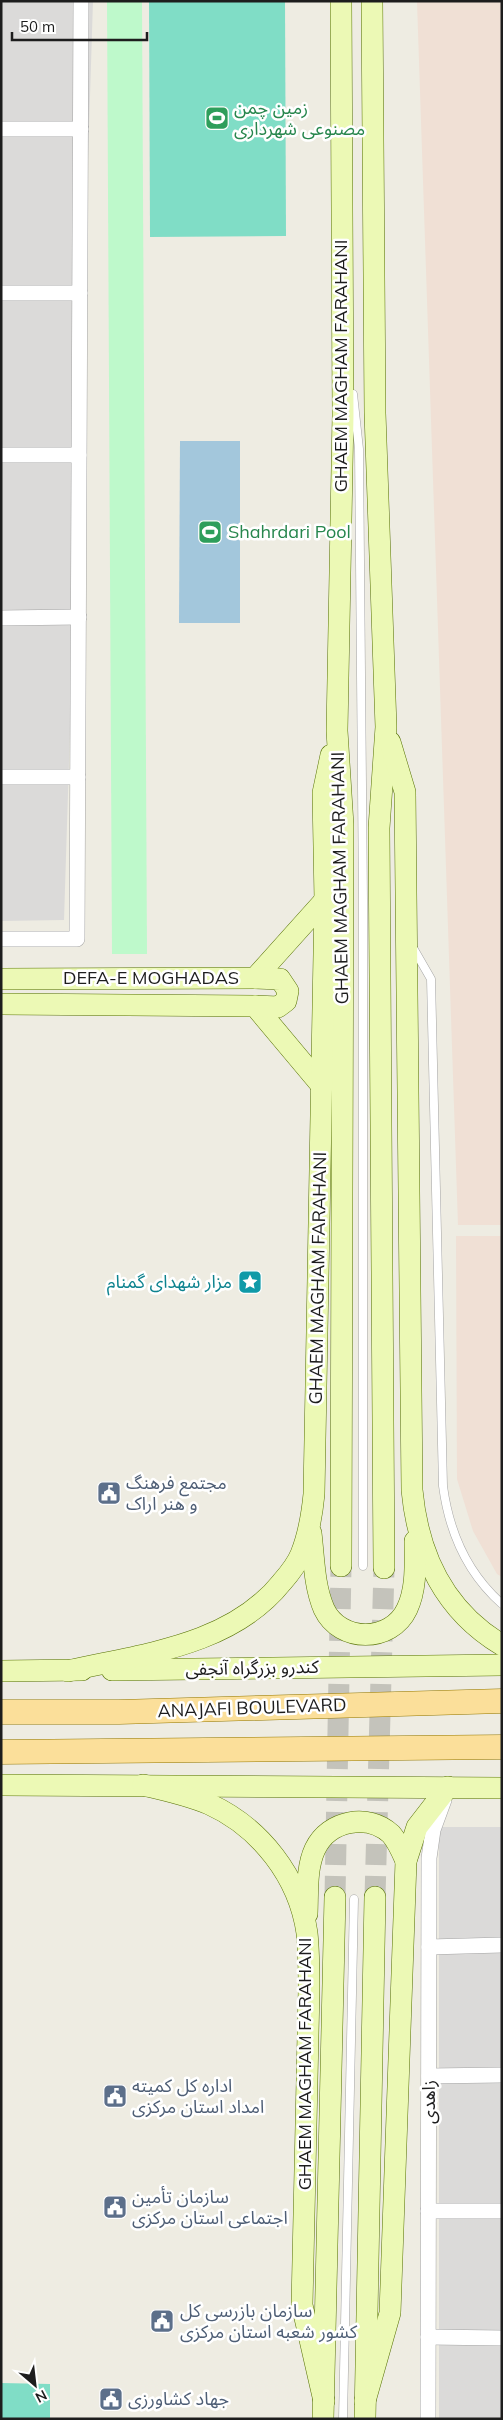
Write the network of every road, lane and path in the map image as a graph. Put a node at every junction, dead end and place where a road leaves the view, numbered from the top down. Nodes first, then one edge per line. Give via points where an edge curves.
1 (81, 1) edge
2 (341, 1) edge
3 (372, 1) edge
4 (81, 128) junction
5 (1, 129) edge
6 (1, 293) edge
7 (80, 293) junction
8 (353, 394) dead end
9 (1, 455) edge
10 (79, 455) junction
11 (79, 617) junction
12 (1, 618) edge
13 (386, 727) junction
14 (337, 731) junction
15 (1, 777) edge
16 (78, 777) junction
17 (325, 900) junction
18 (406, 934) junction
19 (1, 939) edge
20 (255, 978) junction
21 (1, 979) edge
22 (1, 1004) edge
23 (255, 1006) junction
24 (322, 1086) junction
25 (415, 1520) junction
26 (311, 1526) junction
27 (341, 1566) tunnel mouth
28 (373, 1567) joint
29 (502, 1604) edge
30 (502, 1645) edge
31 (502, 1665) edge
32 (1, 1671) edge
33 (68, 1671) junction
34 (502, 1702) edge
35 (1, 1712) edge
36 (502, 1747) edge
37 (1, 1752) edge
38 (1, 1785) edge
39 (143, 1785) junction
40 (448, 1787) junction
41 (502, 1788) edge
42 (406, 1861) junction
43 (355, 1898) junction
44 (307, 1932) junction
45 (502, 1945) edge
46 (429, 1947) junction
47 (502, 2075) edge
48 (428, 2076) junction
49 (428, 2211) junction
50 (502, 2211) edge
51 (428, 2337) junction
52 (502, 2338) edge
53 (323, 2410) edge
54 (365, 2410) edge
55 (343, 2419) edge
56 (428, 2419) edge

1 - 4 street
2 - 14 main road, GHAEM MAGHAM FARAHANI via 343,415
3 - 13 main road, GHAEM MAGHAM FARAHANI via 375,413
4 - 5 street
4 - 7 street
6 - 7 street
7 - 10 street
8 - 28 lane via 359,449
9 - 10 street
10 - 11 street
11 - 12 street
11 - 16 street
13 - 18 main road, GHAEM MAGHAM FARAHANI via 405,792
13 - 28 main road, GHAEM MAGHAM FARAHANI via 379,828
14 - 17 main road, GHAEM MAGHAM FARAHANI via 323,793
14 - 27 main road, GHAEM MAGHAM FARAHANI via 343,825
15 - 16 street
16 - 19 street via 77,940
17 - 20 main road, DEFA-E MOGHADAS
17 - 24 main road, GHAEM MAGHAM FARAHANI
18 - 25 main road, GHAEM MAGHAM FARAHANI via 412,1490
18 - 29 lane via 431,979 443,1486 447,1515 455,1540 477,1577
20 - 21 main road, DEFA-E MOGHADAS
20 - 23 main road via 280,979 288,991 286,1001 278,1007
22 - 23 main road, DEFA-E MOGHADAS
23 - 24 main road, DEFA-E MOGHADAS
24 - 26 main road, GHAEM MAGHAM FARAHANI
25 - 26 main road via 415,1573 407,1611 385,1631 366,1635 338,1626 325,1610 316,1573
25 - 30 main road, GHAEM MAGHAM FARAHANI via 427,1558 446,1594 473,1625
26 - 33 main road, GHAEM MAGHAM FARAHANI via 301,1555 289,1573 261,1604 238,1620 208,1636
31 - 33 main road, کندرو بزرگراه آنجفی
32 - 33 main road, کندرو بزرگراه آنجفی
34 - 35 main road, ANAJAFI BOULEVARD
36 - 37 main road
38 - 39 main road
39 - 40 main road
39 - 44 main road, GHAEM MAGHAM FARAHANI via 210,1804 247,1828 287,1875
40 - 41 main road
40 - 42 main road via 417,1827
40 - 46 street, زاهدی via 433,1830 429,1858
42 - 44 main road via 392,1835 375,1824 355,1821 327,1833 311,1860
42 - 54 main road via 390,2313
43 - 53 main road, GHAEM MAGHAM FARAHANI
43 - 54 main road
43 - 55 lane
44 - 53 main road, GHAEM MAGHAM FARAHANI via 309,1990 302,2305
45 - 46 street
46 - 48 street, زاهدی
47 - 48 street
48 - 49 street, زاهدی
49 - 50 street
49 - 51 street, زاهدی
51 - 52 street
51 - 56 street, زاهدی

